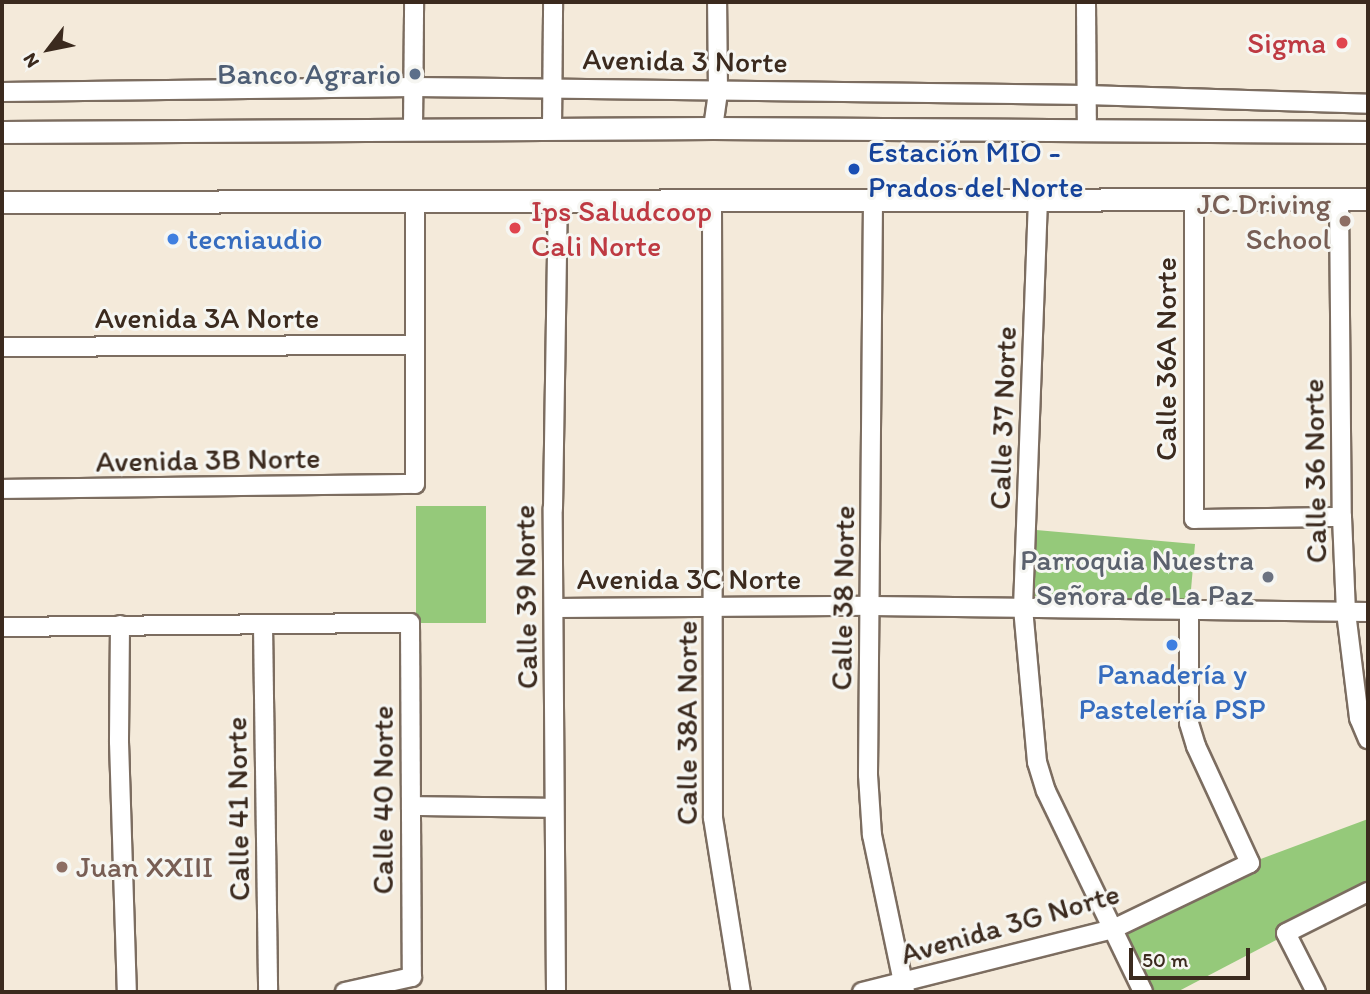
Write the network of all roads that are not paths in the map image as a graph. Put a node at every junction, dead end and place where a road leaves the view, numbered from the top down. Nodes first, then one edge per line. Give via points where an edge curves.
1 (414, 2) edge
2 (553, 2) edge
3 (717, 2) edge
4 (1086, 2) edge
5 (414, 86) junction
6 (552, 89) junction
7 (718, 91) junction
8 (2, 92) edge
9 (1087, 95) junction
10 (1368, 104) edge
11 (713, 128) junction
12 (413, 129) junction
13 (552, 129) junction
14 (1087, 131) junction
15 (2, 132) edge
16 (1368, 132) edge
17 (1038, 199) junction
18 (1194, 199) junction
19 (1339, 199) junction
20 (1368, 199) edge
21 (712, 200) junction
22 (558, 201) junction
23 (873, 201) junction
24 (2, 202) edge
25 (415, 202) junction
26 (414, 345) junction
27 (2, 347) edge
28 (2, 489) edge
29 (1342, 517) junction
30 (872, 606) junction
31 (556, 608) junction
32 (714, 608) junction
33 (1023, 608) junction
34 (1189, 610) junction
35 (1368, 611) edge
36 (1346, 612) junction
37 (120, 625) junction
38 (263, 625) junction
39 (2, 628) edge
40 (1368, 739) edge
41 (411, 806) junction
42 (554, 808) junction
43 (1368, 892) edge
44 (1113, 929) junction
45 (904, 988) edge
46 (127, 992) edge
47 (268, 992) edge
48 (345, 992) edge
49 (556, 992) edge
50 (741, 992) edge
51 (862, 992) edge
52 (1143, 992) edge
53 (1316, 992) edge

1 - 5 street
2 - 6 street
3 - 7 street
4 - 9 street
5 - 6 street, Avenida 3 Norte
5 - 8 street, Avenida 3 Norte
5 - 12 street
6 - 7 street, Avenida 3 Norte
6 - 13 street
7 - 9 street, Avenida 3 Norte
7 - 11 street
9 - 10 street, Avenida 3 Norte
9 - 14 street
11 - 13 main road
11 - 14 main road
12 - 13 main road
12 - 15 main road
14 - 16 main road
17 - 18 main road
17 - 23 main road
17 - 33 street, Calle 37 Norte
18 - 19 main road
18 - 29 street, Calle 36A Norte via 1194,519
19 - 20 main road
19 - 29 street, Calle 36 Norte
21 - 22 main road
21 - 23 main road
21 - 32 street, Calle 38A Norte
22 - 25 main road
22 - 31 street, Calle 39 Norte via 552,508
23 - 30 street, Calle 38 Norte
24 - 25 main road
25 - 26 street
26 - 27 street, Avenida 3A Norte
26 - 28 street, Avenida 3B Norte via 415,484
29 - 36 street, Calle 36 Norte
30 - 32 street, Avenida 3C Norte
30 - 33 street, Avenida 3C Norte
30 - 45 street, Calle 38 Norte via 868,775 872,835
31 - 32 street, Avenida 3C Norte
31 - 42 street, Calle 39 Norte
32 - 50 street, Calle 38A Norte via 713,818
33 - 34 street, Avenida 3C Norte
33 - 44 street, Calle 37 Norte via 1037,762 1046,791
34 - 36 street, Avenida 3C Norte
34 - 44 street, Avenida 3G Norte via 1189,723 1250,863
35 - 36 street, Avenida 3C Norte
36 - 40 street, Calle 36 Norte via 1359,718
37 - 38 street
37 - 39 street
37 - 46 street
38 - 41 street, Calle 40 Norte via 410,623
38 - 47 street, Calle 41 Norte
41 - 42 street
41 - 48 street, Calle 40 Norte via 412,977
42 - 49 street, Calle 39 Norte
43 - 53 street via 1286,933
44 - 45 street, Avenida 3G Norte
44 - 52 street, Calle 37 Norte
45 - 51 street, Avenida 3G Norte

